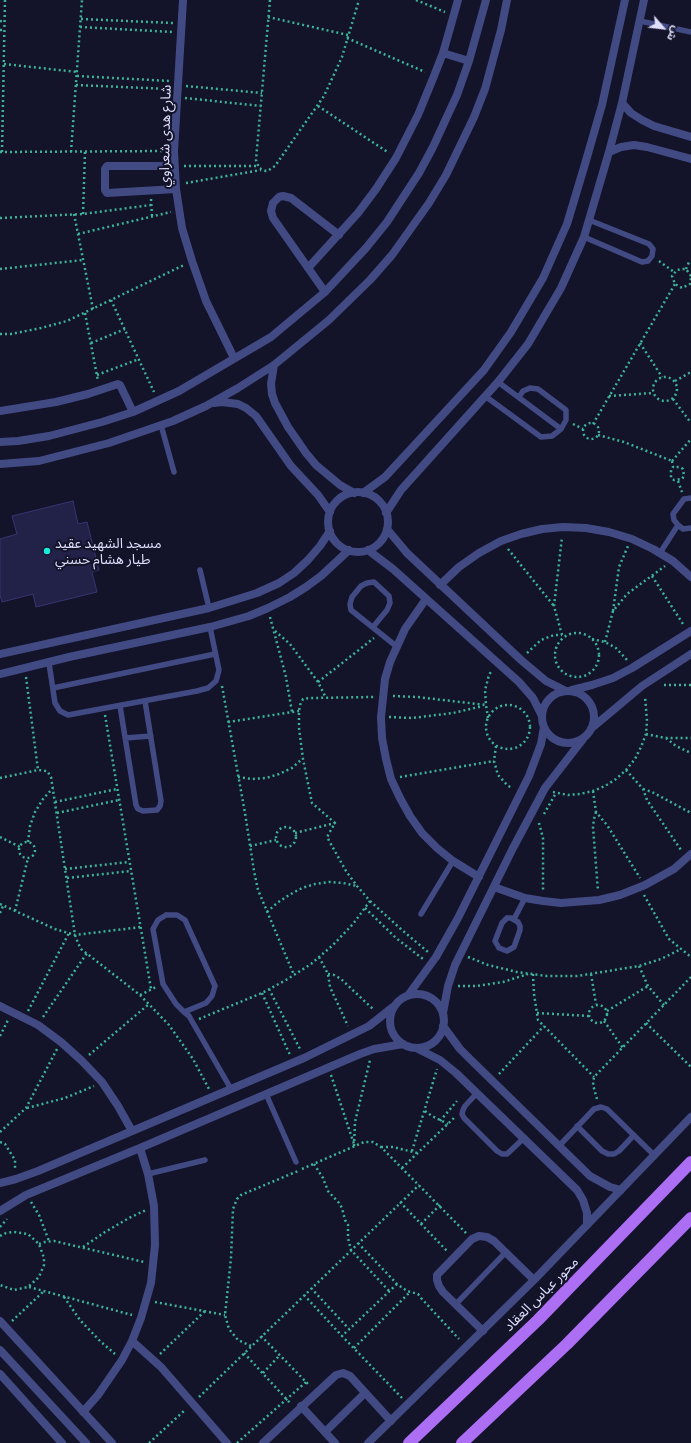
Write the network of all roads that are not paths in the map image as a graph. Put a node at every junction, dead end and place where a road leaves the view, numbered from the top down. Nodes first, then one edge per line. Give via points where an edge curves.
1 (183, 0) edge
2 (458, 0) edge
3 (486, 0) edge
4 (507, 0) edge
5 (625, 0) edge
6 (644, 0) edge
7 (640, 21) junction
8 (691, 32) edge
9 (442, 53) junction
10 (469, 61) junction
11 (622, 103) junction
12 (691, 137) edge
13 (609, 152) junction
14 (691, 159) edge
15 (174, 166) junction
16 (176, 190) junction
17 (589, 220) junction
18 (338, 236) junction
19 (584, 237) junction
20 (308, 268) junction
21 (325, 292) junction
22 (234, 358) junction
23 (274, 365) junction
24 (498, 382) junction
25 (485, 396) junction
26 (519, 397) junction
27 (206, 406) junction
28 (0, 411) edge
29 (133, 412) junction
30 (161, 425) junction
31 (561, 429) junction
32 (0, 442) edge
33 (0, 464) edge
34 (174, 472) dead end
35 (354, 493) junction
36 (363, 493) junction
37 (691, 498) edge
38 (330, 512) junction
39 (386, 512) junction
40 (678, 526) junction
41 (691, 528) edge
42 (387, 529) junction
43 (330, 531) junction
44 (349, 550) junction
45 (368, 550) junction
46 (660, 553) junction
47 (200, 570) dead end
48 (691, 577) edge
49 (440, 585) junction
50 (426, 599) junction
51 (209, 608) junction
52 (210, 626) junction
53 (373, 627) junction
54 (690, 632) edge
55 (396, 646) junction
56 (0, 654) edge
57 (216, 654) junction
58 (691, 654) edge
59 (49, 663) junction
60 (0, 674) edge
61 (53, 688) junction
62 (568, 690) junction
63 (145, 701) junction
64 (120, 706) junction
65 (542, 716) junction
66 (544, 727) junction
67 (592, 728) junction
68 (151, 736) junction
69 (126, 738) junction
70 (583, 739) junction
71 (689, 856) edge
72 (453, 861) junction
73 (479, 877) junction
74 (494, 887) junction
75 (524, 898) junction
76 (421, 914) dead end
77 (514, 920) junction
78 (409, 994) junction
79 (0, 1006) edge
80 (393, 1007) junction
81 (184, 1012) junction
82 (443, 1013) junction
83 (443, 1026) junction
84 (403, 1044) junction
85 (416, 1048) junction
86 (231, 1089) junction
87 (477, 1093) junction
88 (266, 1094) junction
89 (691, 1117) edge
90 (577, 1126) junction
91 (132, 1131) junction
92 (634, 1135) junction
93 (524, 1138) junction
94 (559, 1146) junction
95 (140, 1148) junction
96 (654, 1155) junction
97 (205, 1160) dead end
98 (296, 1162) dead end
99 (691, 1162) edge
100 (148, 1174) junction
101 (0, 1182) edge
102 (621, 1190) junction
103 (0, 1211) edge
104 (691, 1218) edge
105 (588, 1225) junction
106 (506, 1252) junction
107 (534, 1280) junction
108 (456, 1304) junction
109 (2, 1325) edge
110 (483, 1331) junction
111 (132, 1341) junction
112 (0, 1350) edge
113 (0, 1374) edge
114 (365, 1393) junction
115 (299, 1408) junction
116 (84, 1412) junction
117 (391, 1421) junction
118 (325, 1432) junction
119 (62, 1443) edge
120 (86, 1443) edge
121 (112, 1443) edge
122 (227, 1443) edge
123 (263, 1443) edge
124 (335, 1443) edge
125 (368, 1443) edge
126 (409, 1443) edge
127 (462, 1443) edge

1 - 15 street, شارع هدى شعراوي
2 - 9 street
3 - 10 street
4 - 23 street via 485,89 452,164 429,203 392,255 365,285 329,320
5 - 36 street via 602,105 585,164 567,224 544,278 484,370 384,477
6 - 7 street
7 - 8 lane
7 - 11 street
9 - 10 street
9 - 18 street via 418,115 396,158 376,189
10 - 21 street via 446,121 419,173 387,222
11 - 12 street via 631,113 654,126
11 - 13 street
13 - 14 street via 634,145
13 - 17 street
15 - 16 street, شارع هدى شعراوي
15 - 16 street via 107,166 105,190 107,193
16 - 22 street, شارع هدى شعراوي via 182,228 192,261 206,301
17 - 19 street
17 - 19 lane via 649,244 653,249 652,256 648,261 642,262
18 - 20 street
18 - 20 street via 291,198 283,196 275,200 271,206 271,215
19 - 24 street via 558,294 528,344
20 - 21 street
21 - 22 street via 271,337
22 - 29 street via 178,391
23 - 27 street
23 - 35 street via 272,394 288,427 316,465
24 - 25 street
24 - 26 lane
25 - 31 lane via 541,437 552,436
25 - 39 street via 401,490
26 - 31 lane
26 - 31 lane via 523,391 538,388 566,410 566,420
27 - 30 street
27 - 38 street via 222,402 238,404 251,411 261,421 291,466
28 - 29 street via 56,402 120,384
29 - 32 street via 49,436
30 - 33 street via 109,444 38,461
30 - 34 lane
35 - 36 street
35 - 38 street via 342,497
36 - 39 street via 378,500
37 - 40 lane via 684,499 673,514
38 - 43 street
39 - 42 street
40 - 41 lane via 683,529
40 - 46 lane
42 - 45 street via 380,542
42 - 49 street via 406,554
43 - 44 street via 337,543
43 - 51 street via 308,560 278,583 257,593
44 - 45 street
44 - 52 street via 321,576 290,597 249,616
45 - 50 street
46 - 48 street
46 - 49 street via 632,539 609,532 586,528 542,529 501,541 479,553 458,567
47 - 51 lane
49 - 62 street via 546,681
50 - 55 street
50 - 65 street via 526,690
51 - 56 street
52 - 57 lane
52 - 59 street
53 - 53 lane via 351,610 350,604 361,586 374,582 389,596 390,603
53 - 55 lane
54 - 62 street via 613,678
55 - 72 street via 382,696 381,717 382,738 391,779 422,833
57 - 61 lane
57 - 63 lane via 219,670 216,681 208,688
58 - 67 street via 642,686
59 - 60 street
59 - 61 lane
61 - 64 lane via 55,703 60,711 68,715
62 - 65 street via 551,697 546,702
62 - 67 street via 579,692 592,704 595,720
63 - 64 lane
63 - 68 lane
64 - 69 lane
65 - 66 street
66 - 70 street via 552,738 558,741 571,743
66 - 73 street via 536,760
67 - 70 street
68 - 69 lane
68 - 69 lane via 161,801 156,810 143,811 136,805
70 - 74 street via 545,788
71 - 75 street via 660,878 620,895 599,900 562,903
72 - 73 street
72 - 76 lane
73 - 78 street via 448,938
74 - 75 street
74 - 82 street via 453,970
75 - 77 lane
77 - 77 lane via 507,918 502,923 495,941 499,948 507,951 514,947 520,930 518,922
78 - 80 street via 397,1001
78 - 82 street via 418,993 430,997
79 - 91 street via 38,1025 82,1061 102,1082
80 - 84 street via 389,1018 390,1025 394,1036
80 - 86 street via 369,1026 352,1035
81 - 81 lane via 206,1003 212,996 214,986 185,920 177,915 166,915 158,920 153,929 163,984
81 - 86 lane
82 - 83 street
83 - 85 street via 431,1044
83 - 94 street via 460,1049
84 - 85 street
84 - 88 street via 374,1049
85 - 87 street via 440,1060
86 - 91 street
87 - 93 street
87 - 93 lane via 463,1110 464,1118 502,1154 507,1154
88 - 95 street
88 - 98 lane
89 - 96 street
90 - 92 lane via 594,1109 601,1107 607,1109
90 - 92 lane via 608,1154 619,1151
90 - 94 lane
91 - 101 street via 16,1179
92 - 96 lane
93 - 105 street via 577,1190 583,1200
94 - 102 street via 590,1176 605,1185
95 - 100 street
95 - 103 street via 26,1195
96 - 102 street
97 - 100 lane
99 - 126 main road, محور عباس العقاد via 538,1320
100 - 111 street via 154,1206 154,1265 147,1301
102 - 105 street
104 - 127 main road via 567,1344
105 - 107 street
106 - 107 street
106 - 108 lane
106 - 108 street via 494,1240 487,1236 479,1236 472,1238 453,1257 437,1275 437,1280 443,1292
107 - 110 street
108 - 110 street
109 - 116 street
110 - 117 street
111 - 116 street via 107,1384
111 - 122 street via 154,1360
112 - 120 street
113 - 119 street
114 - 115 street via 350,1376 343,1373 336,1375
114 - 117 street
114 - 118 street
115 - 118 street
115 - 123 street
116 - 121 street
117 - 125 street
118 - 124 street

